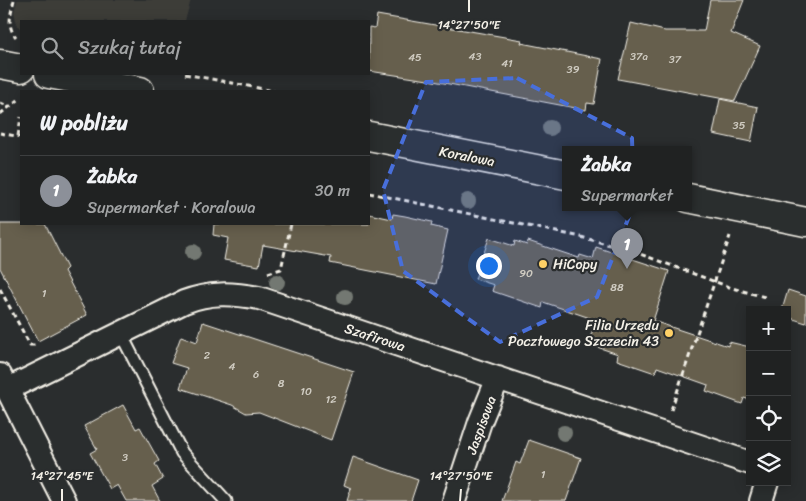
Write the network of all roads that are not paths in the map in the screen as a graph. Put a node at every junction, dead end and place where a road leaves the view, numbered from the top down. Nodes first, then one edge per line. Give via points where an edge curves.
1 (0, 64) edge
2 (20, 68) edge
3 (54, 75) edge
4 (135, 90) edge
5 (370, 136) edge
6 (562, 174) edge
7 (692, 199) edge
8 (806, 222) edge
9 (120, 332) junction
10 (498, 378) junction
11 (4, 382) edge
12 (746, 462) edge
13 (766, 486) edge
14 (64, 501) edge
15 (226, 501) edge
16 (454, 501) edge
17 (761, 501) edge

1 - 2 street
3 - 4 street
5 - 6 street, Koralowa
7 - 8 street
9 - 10 street, Szafirowa via 201,296 231,293 259,298
9 - 11 street, Szafirowa
9 - 15 lane via 182,453
10 - 12 street, Szafirowa
10 - 16 street, Jaspisowa
11 - 14 street
13 - 17 street

